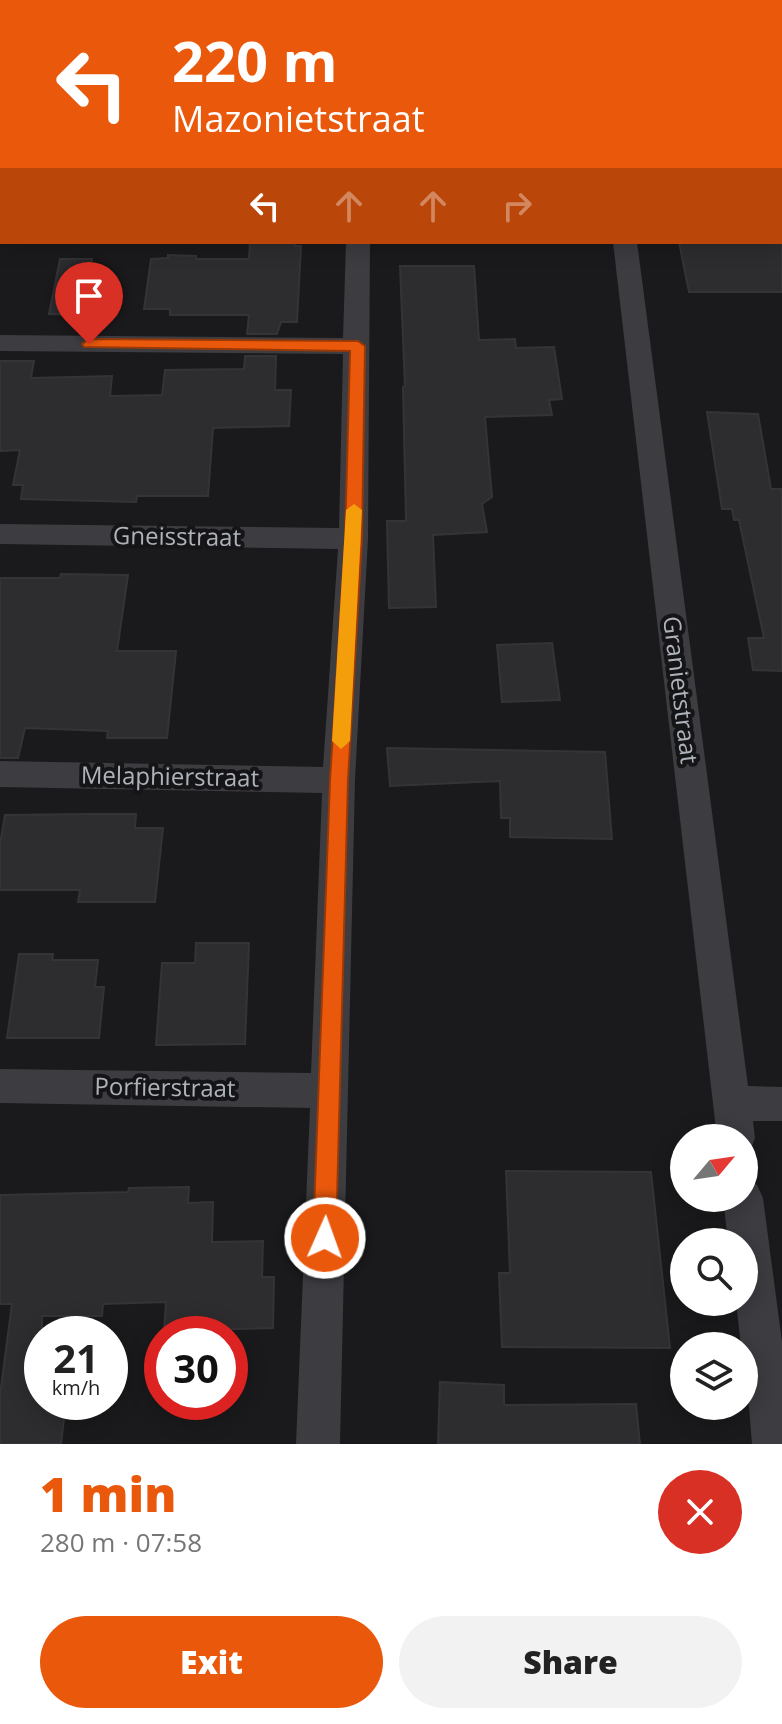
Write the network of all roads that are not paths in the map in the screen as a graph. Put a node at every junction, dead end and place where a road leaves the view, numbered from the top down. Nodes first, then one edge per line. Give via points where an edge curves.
1 (358, 244) edge
2 (625, 244) edge
3 (0, 343) edge
4 (358, 346) junction
5 (0, 534) edge
6 (353, 539) junction
7 (0, 774) edge
8 (339, 780) junction
9 (0, 1086) edge
10 (330, 1091) junction
11 (782, 1104) edge
12 (734, 1120) edge
13 (745, 1212) edge
14 (318, 1444) edge
15 (774, 1444) edge

1 - 4 street
2 - 12 street, Granietstraat
3 - 4 street
4 - 6 street
5 - 6 street, Gneisstraat
6 - 8 street
7 - 8 street, Melaphierstraat
8 - 10 street
9 - 10 street, Porfierstraat
10 - 14 street
11 - 12 street
13 - 15 street

